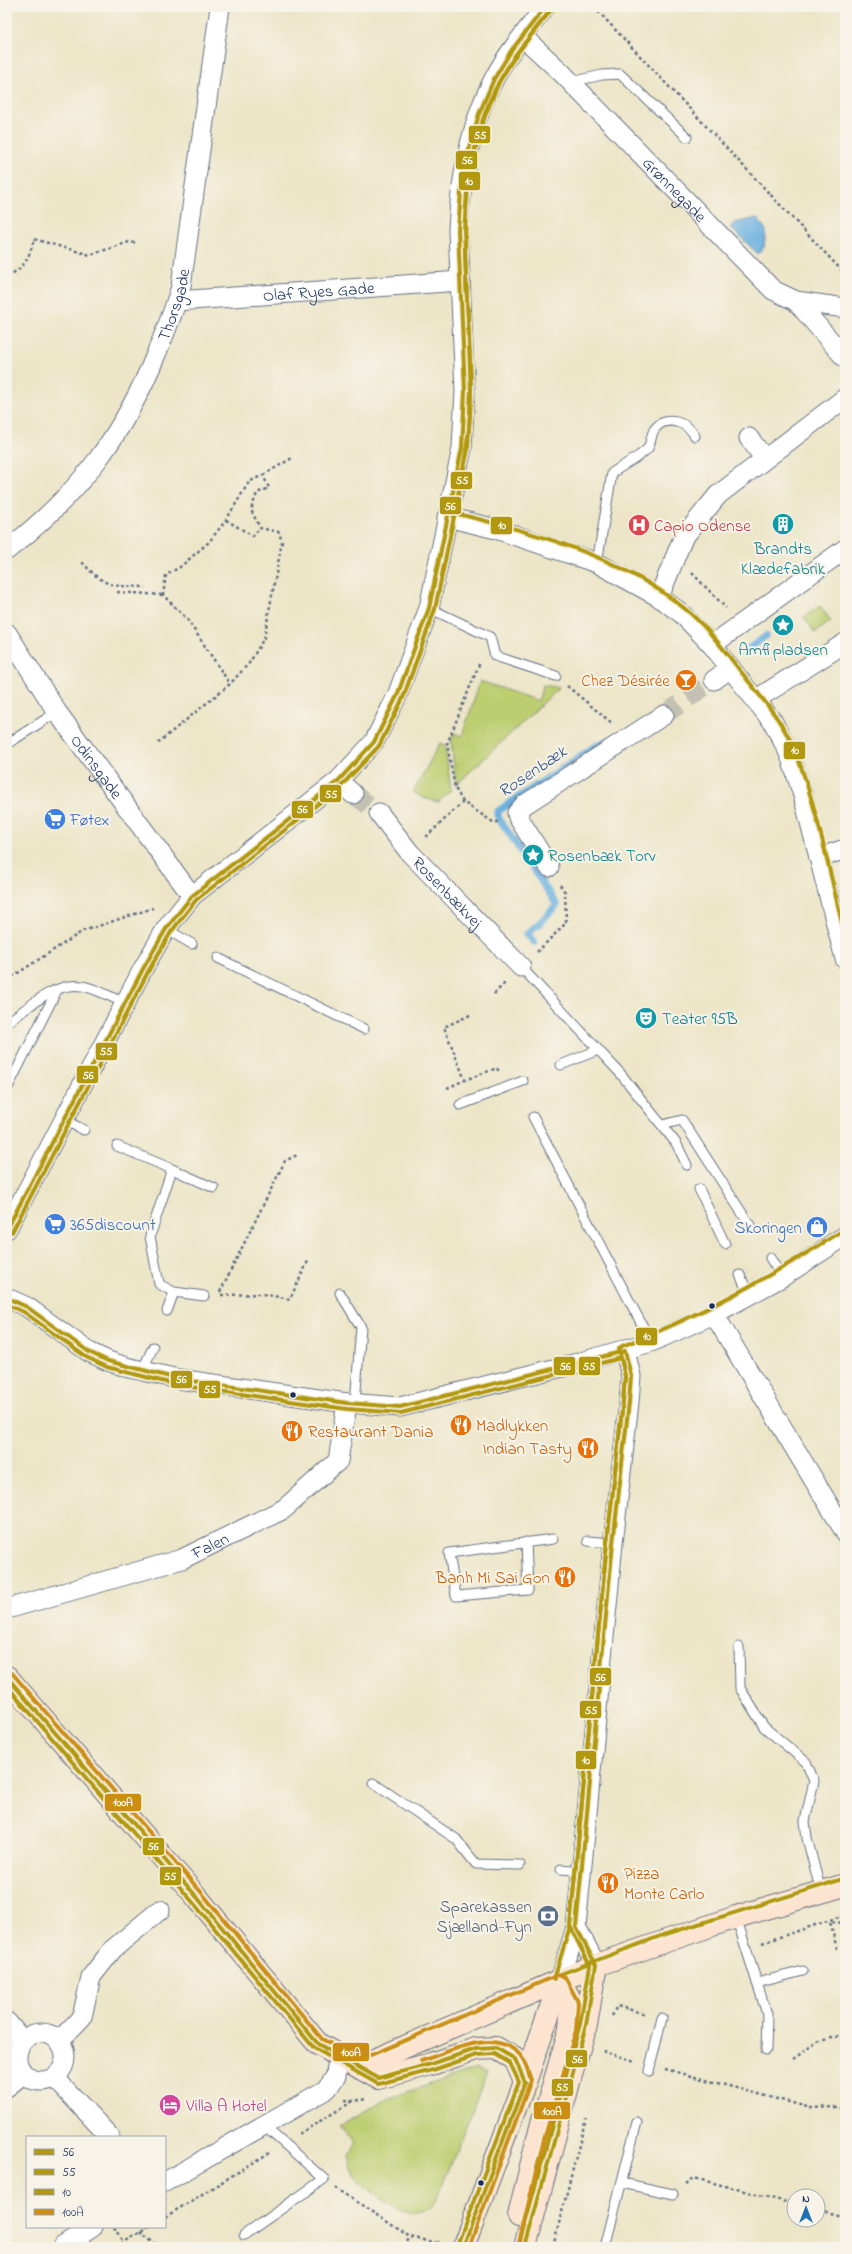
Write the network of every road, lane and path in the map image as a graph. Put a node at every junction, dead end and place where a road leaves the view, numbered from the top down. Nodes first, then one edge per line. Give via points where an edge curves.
1 (220, 7) edge
2 (546, 7) edge
3 (594, 7) edge
4 (523, 37) junction
5 (569, 82) junction
6 (687, 138) dead end
7 (137, 243) dead end
8 (845, 274) edge
9 (7, 275) edge
10 (460, 281) junction
11 (177, 301) junction
12 (796, 301) junction
13 (845, 308) edge
14 (845, 358) edge
15 (845, 398) edge
16 (695, 436) dead end
17 (749, 438) dead end
18 (294, 457) dead end
19 (765, 459) junction
20 (263, 475) junction
21 (448, 517) junction
22 (226, 520) junction
23 (260, 528) junction
24 (845, 549) edge
25 (7, 550) edge
26 (675, 556) junction
27 (82, 562) dead end
28 (597, 563) junction
29 (125, 586) junction
30 (146, 587) dead end
31 (117, 592) dead end
32 (124, 592) junction
33 (164, 596) junction
34 (659, 597) junction
35 (429, 608) junction
36 (742, 625) junction
37 (7, 633) edge
38 (490, 637) junction
39 (845, 643) edge
40 (712, 645) junction
41 (731, 668) junction
42 (556, 676) dead end
43 (714, 680) tunnel mouth
44 (230, 684) junction
45 (571, 690) dead end
46 (755, 700) junction
47 (57, 712) junction
48 (664, 715) tunnel mouth
49 (630, 738) junction
50 (158, 743) dead end
51 (7, 744) edge
52 (338, 781) junction
53 (353, 794) tunnel mouth
54 (463, 802) junction
55 (379, 813) tunnel mouth
56 (518, 817) junction
57 (842, 850) dead end
58 (410, 853) junction
59 (819, 858) junction
60 (553, 874) joint
61 (192, 896) junction
62 (156, 908) dead end
63 (166, 929) junction
64 (192, 944) dead end
65 (535, 954) dead end
66 (218, 958) dead end
67 (845, 959) edge
68 (521, 967) joint
69 (7, 980) edge
70 (57, 988) junction
71 (125, 1003) junction
72 (470, 1015) dead end
73 (7, 1023) edge
74 (364, 1029) dead end
75 (598, 1050) junction
76 (561, 1065) dead end
77 (465, 1080) junction
78 (523, 1082) dead end
79 (447, 1088) dead end
80 (7, 1089) edge
81 (506, 1089) junction
82 (460, 1106) dead end
83 (533, 1117) dead end
84 (64, 1120) junction
85 (662, 1125) junction
86 (84, 1130) dead end
87 (117, 1146) dead end
88 (299, 1154) dead end
89 (687, 1165) dead end
90 (172, 1169) junction
91 (214, 1188) dead end
92 (699, 1189) dead end
93 (751, 1227) dead end
94 (7, 1229) edge
95 (845, 1236) edge
96 (725, 1244) dead end
97 (770, 1258) dead end
98 (309, 1259) dead end
99 (740, 1275) dead end
100 (782, 1277) junction
101 (174, 1292) junction
102 (340, 1293) dead end
103 (749, 1295) junction
104 (204, 1296) dead end
105 (7, 1298) edge
106 (167, 1311) dead end
107 (714, 1314) junction
108 (651, 1342) junction
109 (153, 1347) dead end
110 (625, 1351) junction
111 (142, 1371) junction
112 (351, 1403) junction
113 (845, 1532) edge
114 (553, 1539) dead end
115 (588, 1541) dead end
116 (526, 1542) junction
117 (613, 1543) junction
118 (7, 1609) edge
119 (739, 1647) dead end
120 (7, 1677) edge
121 (373, 1783) dead end
122 (520, 1865) dead end
123 (561, 1869) dead end
124 (582, 1871) junction
125 (845, 1885) edge
126 (821, 1892) junction
127 (160, 1910) dead end
128 (845, 1915) edge
129 (736, 1917) junction
130 (830, 1922) junction
131 (845, 1924) edge
132 (576, 1926) junction
133 (746, 1948) junction
134 (837, 1949) dead end
135 (596, 1965) junction
136 (803, 1971) dead end
137 (560, 1981) junction
138 (758, 1983) junction
139 (617, 2006) dead end
140 (662, 2018) joint
141 (7, 2022) edge
142 (845, 2034) edge
143 (23, 2041) junction
144 (59, 2041) junction
145 (605, 2044) dead end
146 (766, 2050) dead end
147 (338, 2056) junction
148 (793, 2058) dead end
149 (650, 2068) junction
150 (23, 2074) junction
151 (54, 2078) junction
152 (525, 2082) junction
153 (7, 2087) edge
154 (375, 2098) dead end
155 (845, 2109) edge
156 (637, 2122) dead end
157 (264, 2126) junction
158 (109, 2136) edge
159 (284, 2144) junction
160 (166, 2181) edge
161 (622, 2183) junction
162 (673, 2194) joint
163 (353, 2200) dead end
164 (786, 2202) edge
165 (826, 2212) edge
166 (166, 2216) edge
167 (845, 2217) edge
168 (91, 2228) edge
169 (116, 2228) edge
170 (147, 2228) edge
171 (140, 2232) junction
172 (244, 2235) dead end
173 (442, 2235) dead end
174 (410, 2237) junction
175 (124, 2242) junction
176 (438, 2243) junction
177 (62, 2247) edge
178 (116, 2247) edge
179 (159, 2247) edge
180 (404, 2247) edge
181 (436, 2247) edge
182 (463, 2247) edge
183 (512, 2247) edge
184 (525, 2247) edge
185 (605, 2247) edge

1 - 11 street, Thorsgade
2 - 4 street
3 - 8 path
4 - 5 street, Grønnegade
4 - 10 street via 494,78 471,144 459,203
5 - 6 lane via 620,74
5 - 12 street, Grønnegade via 773,290
7 - 9 path via 129,242 90,255 34,239 30,254 21,268 14,274
10 - 11 street, Olaf Ryes Gade
10 - 21 street via 465,391 462,448
11 - 25 street, Thorsgade via 148,374 126,419 103,456 38,526
12 - 13 street, Grønnegade
12 - 14 street
15 - 19 street
16 - 28 lane via 683,424 665,422 654,430 648,448 612,472
17 - 19 street
18 - 20 path
19 - 26 street via 718,495 683,538
20 - 22 path via 249,482
20 - 23 path via 269,488 257,493 251,510
21 - 28 street via 496,529
21 - 35 street
22 - 23 path via 253,536
22 - 33 path via 209,542 180,567 166,575
23 - 44 path via 279,532 282,542 264,638 250,662
24 - 36 street
26 - 34 street
26 - 36 path
27 - 29 path via 94,575 109,585
28 - 34 street
29 - 30 path
29 - 32 path
31 - 32 path
32 - 33 path
33 - 44 path via 187,619
34 - 40 street via 681,613
35 - 38 lane
35 - 52 street via 397,696 374,742
36 - 40 street
37 - 47 street, Odinsgade
38 - 42 lane via 495,656
38 - 54 path via 447,744 455,788
39 - 46 street
40 - 41 street
41 - 43 street
41 - 46 street
44 - 50 path
45 - 49 path
46 - 59 street via 773,722 790,755 804,795
47 - 51 lane
47 - 61 street, Odinsgade
48 - 49 street
49 - 56 street via 524,805
52 - 53 street
52 - 61 street
54 - 56 path via 493,822
54 - 58 path
55 - 58 street, Rosenbækvej
56 - 60 street
57 - 59 street
58 - 68 street, Rosenbækvej
59 - 67 street
60 - 65 path via 566,892 566,923
61 - 63 street
62 - 69 path via 83,931
63 - 64 lane
63 - 71 street
66 - 74 lane
68 - 75 lane
70 - 71 lane via 69,984 84,986
70 - 73 lane
70 - 80 lane
71 - 84 street
72 - 77 path via 444,1028
75 - 76 lane
75 - 85 lane
77 - 79 path
77 - 81 path via 497,1068
78 - 81 lane
81 - 82 lane
83 - 108 lane
84 - 86 lane
84 - 94 street
85 - 89 lane via 676,1142
85 - 93 lane via 682,1120
87 - 90 lane
88 - 98 path via 285,1161 218,1295 262,1294 290,1299
90 - 91 lane
90 - 101 lane via 150,1236 159,1284
92 - 96 lane
95 - 100 street
97 - 100 lane
99 - 103 lane
100 - 103 street
101 - 104 lane
101 - 106 lane
102 - 112 lane via 361,1327
103 - 107 street
105 - 111 street via 27,1307 88,1352
107 - 108 street
107 - 113 street
108 - 110 street
109 - 111 lane
110 - 112 street via 400,1407
110 - 117 street via 631,1376
111 - 112 street via 178,1379
112 - 118 street, Falen via 338,1461 284,1509 182,1559
114 - 116 lane
115 - 117 lane
116 - 116 lane via 449,1553 456,1596 528,1590
117 - 124 street
119 - 126 lane via 740,1688 764,1728 806,1762 814,1781 805,1821
120 - 147 main road via 196,1896 318,2044
121 - 122 lane via 456,1839 476,1864
123 - 124 lane
124 - 132 street
125 - 126 main road
126 - 129 main road
127 - 144 street via 113,1949 92,1977 82,2017
128 - 130 path
129 - 133 lane
129 - 135 main road
130 - 131 path
130 - 133 path
130 - 134 path
132 - 135 street
132 - 137 street
133 - 138 lane
135 - 137 main road
135 - 184 main road via 586,2025
136 - 138 lane
137 - 147 main road via 372,2060
137 - 152 main road
137 - 183 main road via 572,2003 570,2029 536,2140
138 - 146 lane via 767,2014
139 - 140 path
140 - 149 lane
141 - 143 street
142 - 148 path via 817,2042
143 - 144 street via 38,2033 52,2036
143 - 150 street via 16,2058
144 - 151 street via 65,2059 60,2072
145 - 149 path via 604,2052
147 - 152 main road via 378,2078 476,2049 496,2048 515,2059
147 - 157 street via 336,2076 328,2089
149 - 155 path via 811,2108
150 - 151 street via 39,2081
150 - 153 street
151 - 158 street
152 - 182 main road
154 - 159 path via 353,2101
156 - 161 lane
157 - 159 lane
157 - 160 street
159 - 166 path
159 - 172 lane via 324,2179
161 - 162 lane
161 - 185 lane
162 - 164 path via 694,2178
163 - 174 path
165 - 167 path
168 - 177 street
169 - 175 path
170 - 171 path
171 - 175 path
171 - 179 path
173 - 176 path
174 - 176 path
174 - 180 path
175 - 178 path
176 - 181 path

